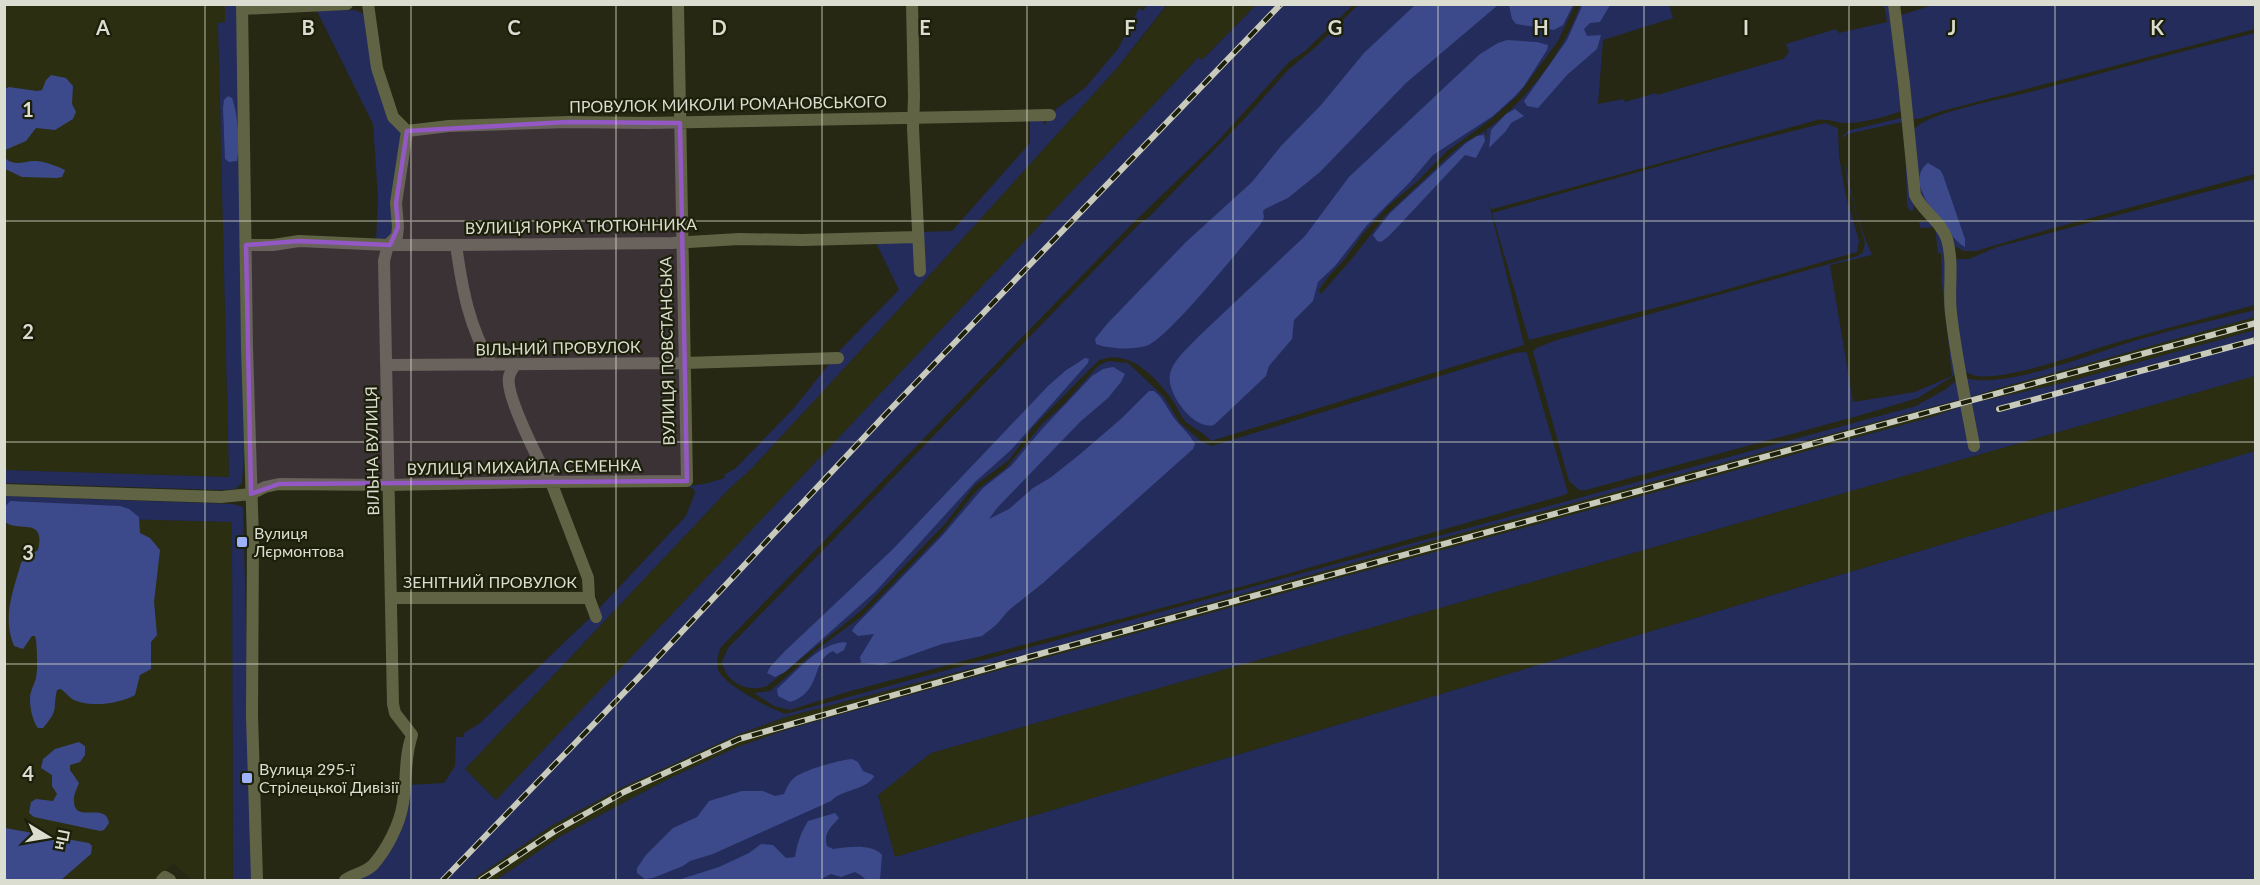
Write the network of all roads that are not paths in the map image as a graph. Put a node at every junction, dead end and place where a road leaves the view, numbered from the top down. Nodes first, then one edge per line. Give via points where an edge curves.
1 (347, 4) edge
2 (368, 4) edge
3 (678, 4) edge
4 (912, 4) edge
5 (1894, 4) edge
6 (242, 7) edge
7 (1050, 115) dead end
8 (914, 118) junction
9 (680, 123) junction
10 (407, 131) junction
11 (918, 237) junction
12 (682, 242) junction
13 (246, 245) junction
14 (388, 245) junction
15 (456, 245) junction
16 (920, 271) dead end
17 (838, 358) dead end
18 (685, 363) junction
19 (516, 364) junction
20 (387, 365) junction
21 (492, 365) junction
22 (1974, 446) dead end
23 (551, 482) junction
24 (687, 482) joint
25 (388, 485) junction
26 (4, 490) edge
27 (251, 494) junction
28 (391, 598) junction
29 (590, 598) junction
30 (596, 617) dead end
31 (162, 880) edge
32 (170, 880) edge
33 (257, 880) edge
34 (345, 880) edge

1 - 6 street
2 - 10 street via 377,68 393,117
3 - 9 street, ВУЛИЦЯ ПОВСТАНСЬКА
4 - 8 street
5 - 22 street via 1915,195 1940,225 1947,241 1950,311
6 - 13 street
7 - 8 street, ПРОВУЛОК МИКОЛИ РОМАНОВСЬКОГО
8 - 9 street, ПРОВУЛОК МИКОЛИ РОМАНОВСЬКОГО
8 - 11 street
9 - 10 street, ПРОВУЛОК МИКОЛИ РОМАНОВСЬКОГО via 461,125
9 - 12 street, ВУЛИЦЯ ПОВСТАНСЬКА
10 - 14 street, ВІЛЬНА ВУЛИЦЯ via 396,203 397,236
11 - 12 street, ВУЛИЦЯ ЮРКА ТЮТЮННИКА
11 - 16 street
12 - 15 street, ВУЛИЦЯ ЮРКА ТЮТЮННИКА
12 - 18 street, ВУЛИЦЯ ПОВСТАНСЬКА
13 - 14 street, ВУЛИЦЯ ЮРКА ТЮТЮННИКА via 299,241
13 - 27 street
14 - 15 street, ВУЛИЦЯ ЮРКА ТЮТЮННИКА
14 - 20 street, ВІЛЬНА ВУЛИЦЯ via 384,261
15 - 21 street via 469,315
17 - 18 street, ВІЛЬНИЙ ПРОВУЛОК
18 - 19 street, ВІЛЬНИЙ ПРОВУЛОК
18 - 24 street, ВУЛИЦЯ ПОВСТАНСЬКА
19 - 21 street, ВІЛЬНИЙ ПРОВУЛОК
19 - 23 street via 508,378 509,389
20 - 21 street, ВІЛЬНИЙ ПРОВУЛОК
20 - 25 street, ВІЛЬНА ВУЛИЦЯ
23 - 24 street, ВУЛИЦЯ МИХАЙЛА СЕМЕНКА
23 - 25 street, ВУЛИЦЯ МИХАЙЛА СЕМЕНКА
23 - 29 street via 588,578
25 - 27 street, ВУЛИЦЯ МИХАЙЛА СЕМЕНКА via 279,484
25 - 28 street, ВІЛЬНА ВУЛИЦЯ
26 - 27 street, ВУЛИЦЯ МИХАЙЛА СЕМЕНКА via 221,497
27 - 33 street
28 - 29 street, ЗЕНІТНИЙ ПРОВУЛОК
28 - 34 street, ВІЛЬНА ВУЛИЦЯ via 393,704 412,735 406,756 403,805 399,821 372,865
29 - 30 street
31 - 32 street

